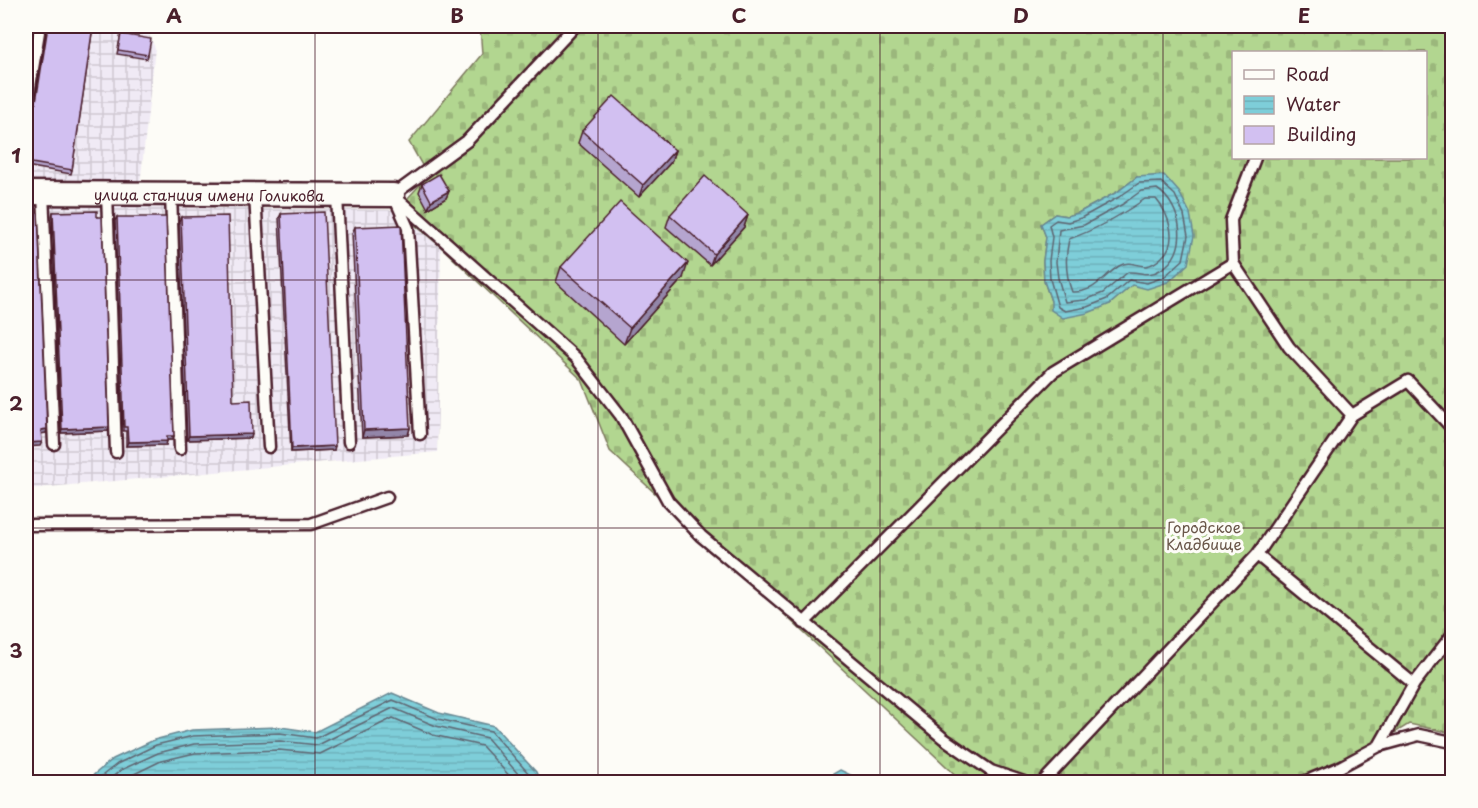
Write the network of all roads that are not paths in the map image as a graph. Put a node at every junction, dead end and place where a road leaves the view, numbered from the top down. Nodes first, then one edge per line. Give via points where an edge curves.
1 (40, 26) edge
2 (575, 26) edge
3 (26, 111) edge
4 (1255, 159) edge
5 (34, 193) edge
6 (107, 194) junction
7 (171, 194) junction
8 (255, 194) junction
9 (337, 195) junction
10 (393, 195) junction
11 (1233, 263) junction
12 (1352, 415) junction
13 (1452, 428) edge
14 (420, 434) dead end
15 (349, 442) dead end
16 (54, 444) dead end
17 (269, 447) dead end
18 (180, 448) dead end
19 (116, 452) dead end
20 (387, 497) dead end
21 (26, 525) edge
22 (1257, 555) junction
23 (804, 622) junction
24 (1452, 635) edge
25 (1414, 684) junction
26 (1452, 742) edge
27 (1379, 746) junction
28 (1024, 783) edge
29 (1043, 783) edge
30 (1304, 783) edge

1 - 3 lane
2 - 10 lane via 467,141
4 - 11 lane via 1232,220
5 - 6 street, улица станция имени Голикова
5 - 16 lane
6 - 7 street, улица станция имени Голикова
6 - 19 lane
7 - 8 street, улица станция имени Голикова
7 - 18 lane
8 - 9 street, улица станция имени Голикова
8 - 17 lane
9 - 10 street, улица станция имени Голикова
9 - 15 lane
10 - 14 lane via 408,228
10 - 23 lane via 576,358 621,416 668,501 701,536
11 - 12 lane via 1288,347
11 - 23 lane via 1053,372
12 - 13 lane via 1408,381
12 - 22 lane
20 - 21 lane via 311,524
22 - 25 lane
22 - 29 lane
23 - 28 lane via 943,738 991,771
24 - 25 lane
25 - 27 lane
26 - 27 lane via 1419,735
27 - 30 lane

